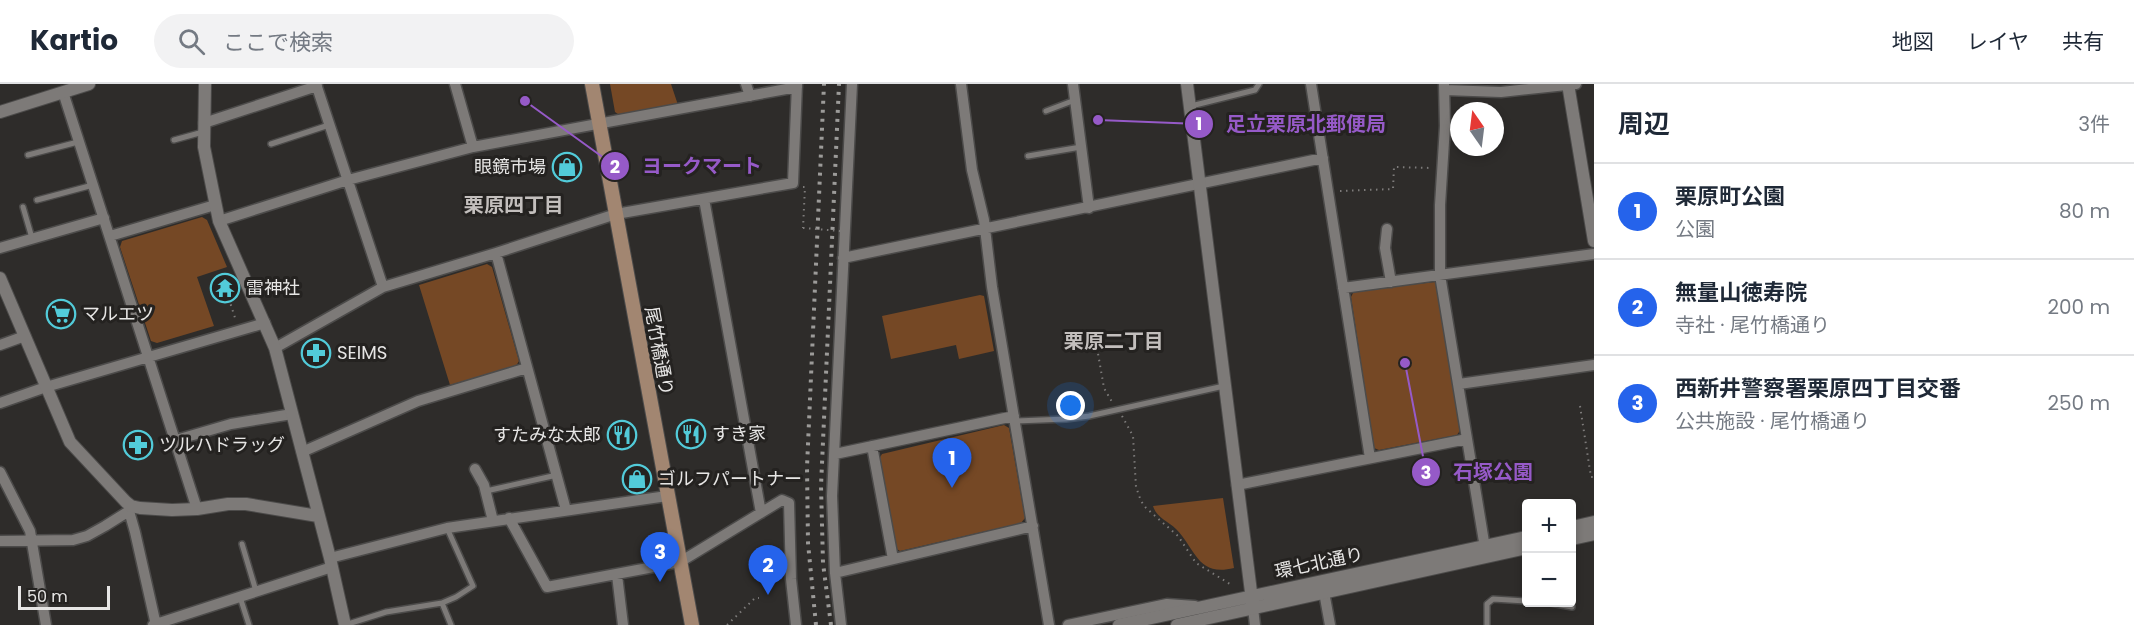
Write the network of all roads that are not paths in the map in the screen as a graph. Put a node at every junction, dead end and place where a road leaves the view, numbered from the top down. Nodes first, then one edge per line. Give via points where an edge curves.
1 (89, 84) edge
2 (206, 84) edge
3 (455, 84) edge
4 (592, 84) edge
5 (746, 84) edge
6 (852, 84) edge
7 (961, 84) edge
8 (1073, 84) edge
9 (1187, 84) edge
10 (1259, 84) edge
11 (1311, 84) edge
12 (1571, 84) edge
13 (317, 85) edge
14 (797, 86) edge
15 (1445, 87) edge
16 (63, 92) junction
17 (750, 96) junction
18 (1076, 100) junction
19 (1190, 106) junction
20 (1046, 111) dead end
21 (0, 112) edge
22 (330, 125) junction
23 (599, 125) junction
24 (203, 128) junction
25 (174, 140) dead end
26 (78, 142) junction
27 (271, 144) dead end
28 (473, 147) junction
29 (1081, 147) junction
30 (28, 155) dead end
31 (1028, 156) dead end
32 (1323, 158) junction
33 (348, 180) junction
34 (93, 185) junction
35 (1200, 185) junction
36 (704, 199) junction
37 (37, 200) dead end
38 (215, 205) junction
39 (23, 207) dead end
40 (1089, 208) junction
41 (616, 214) junction
42 (104, 218) junction
43 (219, 221) junction
44 (1387, 229) dead end
45 (985, 230) junction
46 (110, 236) junction
47 (32, 238) junction
48 (1594, 241) edge
49 (0, 248) edge
50 (496, 253) junction
51 (1594, 254) edge
52 (843, 258) junction
53 (1440, 275) junction
54 (0, 278) edge
55 (1391, 282) junction
56 (382, 287) junction
57 (1343, 288) junction
58 (265, 323) junction
59 (25, 336) junction
60 (0, 345) edge
61 (275, 348) junction
62 (149, 357) junction
63 (1594, 365) edge
64 (527, 368) junction
65 (1459, 384) junction
66 (46, 387) junction
67 (1224, 387) junction
68 (0, 403) edge
69 (292, 414) junction
70 (1015, 419) junction
71 (1467, 439) junction
72 (176, 440) junction
73 (872, 446) junction
74 (302, 452) junction
75 (835, 454) junction
76 (1370, 458) junction
77 (475, 469) dead end
78 (0, 472) edge
79 (557, 476) junction
80 (1237, 485) junction
81 (486, 490) junction
82 (667, 496) junction
83 (130, 508) junction
84 (197, 509) junction
85 (566, 510) junction
86 (761, 513) junction
87 (318, 516) junction
88 (509, 518) junction
89 (493, 521) junction
90 (1594, 522) edge
91 (1033, 526) junction
92 (1576, 526) edge
93 (447, 528) junction
94 (1594, 534) edge
95 (1576, 538) edge
96 (1522, 539) edge
97 (32, 540) junction
98 (0, 541) edge
99 (242, 544) dead end
100 (1522, 548) edge
101 (1485, 552) junction
102 (892, 559) junction
103 (331, 562) junction
104 (680, 562) junction
105 (835, 573) junction
106 (617, 575) junction
107 (256, 591) junction
108 (1324, 592) junction
109 (240, 597) junction
110 (1522, 601) edge
111 (1252, 602) junction
112 (442, 603) junction
113 (1201, 617) edge
114 (46, 625) edge
115 (155, 625) edge
116 (249, 625) edge
117 (345, 625) edge
118 (451, 625) edge
119 (623, 625) edge
120 (692, 625) edge
121 (795, 625) edge
122 (841, 625) edge
123 (1049, 625) edge
124 (1068, 625) edge
125 (1119, 625) edge
126 (1177, 625) edge
127 (1256, 625) edge
128 (1330, 625) edge
129 (1487, 625) edge

1 - 16 street
2 - 24 street
3 - 28 street
4 - 23 main road, 尾竹橋通り
5 - 17 street
6 - 52 street
7 - 45 street via 970,158
8 - 18 street
9 - 19 street
10 - 19 lane via 1255,90
11 - 32 street
12 - 15 street via 1501,92
12 - 48 street
13 - 22 street
13 - 24 street
14 - 17 street
14 - 36 street via 793,183
15 - 53 street
16 - 21 street
16 - 26 street
17 - 23 street
18 - 20 lane
18 - 29 street
19 - 35 street
22 - 27 lane
22 - 33 street
23 - 28 street
23 - 41 main road, 尾竹橋通り
24 - 25 lane
24 - 38 street
26 - 30 lane
26 - 34 street
28 - 33 street
29 - 31 lane
29 - 40 street
32 - 35 street
32 - 57 street
33 - 43 street
33 - 56 street
34 - 37 lane
34 - 42 street
35 - 40 street
35 - 67 street
36 - 41 street
36 - 86 street
38 - 43 street
38 - 46 street
39 - 47 lane
40 - 45 street
41 - 50 street
41 - 82 main road, 尾竹橋通り
42 - 46 street
42 - 47 street
43 - 58 street
44 - 55 street via 1385,248
45 - 52 street
45 - 70 street
46 - 62 street
47 - 49 street
50 - 56 street
50 - 64 street
51 - 53 street
52 - 75 street
53 - 55 street
53 - 65 street
54 - 59 street
55 - 57 street
56 - 61 street
57 - 76 street
58 - 61 street
58 - 62 street
59 - 60 street
59 - 66 street
61 - 69 street
62 - 66 street
62 - 72 street
63 - 65 street
64 - 74 street via 418,401
64 - 79 street
65 - 71 street
66 - 68 street
66 - 83 street via 70,442
67 - 70 lane via 1066,419
67 - 80 street
69 - 72 street via 231,424
69 - 74 street
70 - 73 street
70 - 91 street
71 - 76 street
71 - 101 street
72 - 84 street
73 - 75 street
73 - 102 street
74 - 87 street
75 - 105 street via 831,496
76 - 80 street
77 - 81 street
78 - 97 street
79 - 81 lane
79 - 85 street
80 - 111 street
81 - 89 street
82 - 85 street
82 - 104 main road, 尾竹橋通り
83 - 84 street
83 - 97 street via 87,536
83 - 115 street
84 - 87 street via 246,504
85 - 88 street
86 - 104 street
86 - 121 street via 782,500 789,503
87 - 103 street
88 - 89 street
88 - 106 street via 547,587
89 - 93 street
90 - 92 street
91 - 102 street
91 - 123 street
93 - 103 street
93 - 112 lane via 473,586
94 - 95 street
96 - 101 street, 環七北通り
97 - 98 street
97 - 114 street
99 - 107 lane
100 - 101 street, 環七北通り
101 - 108 street, 環七北通り
101 - 111 street, 環七北通り
102 - 105 street
103 - 107 street
103 - 117 street
104 - 106 street
104 - 120 main road, 尾竹橋通り
105 - 122 street
106 - 119 street
107 - 109 street
108 - 111 street, 環七北通り
108 - 128 street
109 - 115 street
109 - 116 lane
110 - 129 lane via 1493,599 1487,604
111 - 113 street, 環七北通り
111 - 127 street
112 - 117 lane via 386,612
112 - 118 lane
113 - 124 street via 1167,604
113 - 125 street, 環七北通り
113 - 126 street, 環七北通り

